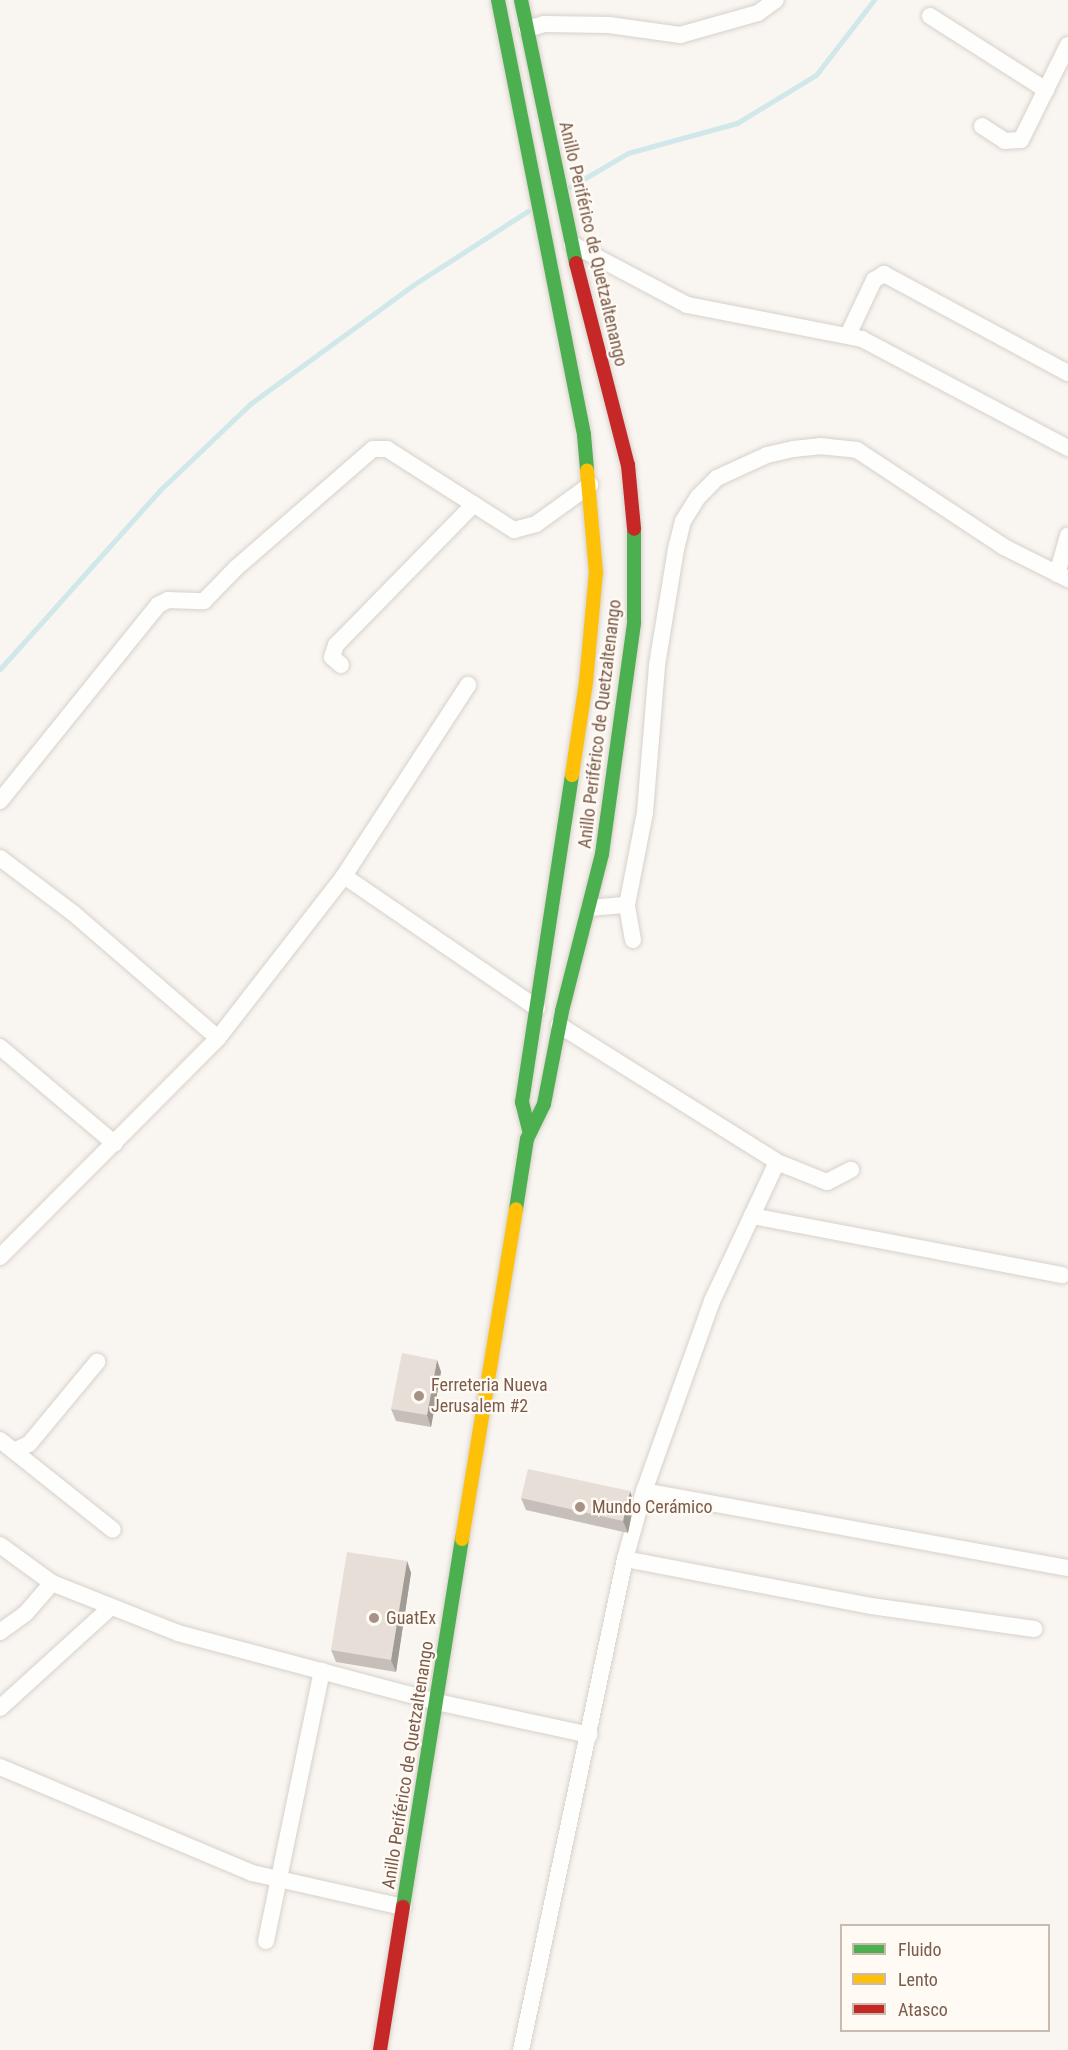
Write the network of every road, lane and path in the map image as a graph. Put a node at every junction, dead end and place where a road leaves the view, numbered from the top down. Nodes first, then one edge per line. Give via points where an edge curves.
1 (498, 0) edge
2 (522, 0) edge
3 (776, 0) edge
4 (930, 16) dead end
5 (528, 29) junction
6 (1068, 45) edge
7 (1046, 90) junction
8 (982, 126) dead end
9 (572, 244) junction
10 (848, 335) junction
11 (1068, 373) edge
12 (1068, 448) edge
13 (590, 485) junction
14 (474, 504) junction
15 (1068, 536) edge
16 (1062, 576) edge
17 (341, 665) dead end
18 (468, 685) dead end
19 (0, 801) edge
20 (0, 858) edge
21 (344, 876) junction
22 (627, 904) junction
23 (589, 908) junction
24 (633, 940) dead end
25 (537, 1008) junction
26 (559, 1024) junction
27 (218, 1038) junction
28 (0, 1047) edge
29 (529, 1131) junction
30 (114, 1144) junction
31 (777, 1161) junction
32 (851, 1170) dead end
33 (752, 1216) junction
34 (1, 1255) edge
35 (1062, 1275) dead end
36 (97, 1362) dead end
37 (0, 1440) edge
38 (16, 1449) junction
39 (644, 1491) junction
40 (113, 1530) dead end
41 (0, 1545) edge
42 (625, 1559) junction
43 (1068, 1568) edge
44 (52, 1583) junction
45 (111, 1607) junction
46 (1034, 1629) dead end
47 (0, 1632) edge
48 (322, 1671) junction
49 (437, 1702) junction
50 (0, 1708) edge
51 (589, 1735) junction
52 (0, 1767) edge
53 (279, 1880) junction
54 (403, 1907) junction
55 (266, 1941) dead end
56 (380, 2050) edge
57 (521, 2050) edge

1 - 13 highway, Anillo Periférico de Quetzaltenango
2 - 5 highway, Anillo Periférico de Quetzaltenango
3 - 5 street via 758,13 680,34 609,25 544,24
4 - 7 street
5 - 9 highway, Anillo Periférico de Quetzaltenango
6 - 7 street
7 - 8 street via 1017,142 1005,141
9 - 10 street via 687,305
9 - 23 highway, Anillo Periférico de Quetzaltenango via 628,465 636,551 631,654 609,815
10 - 11 street via 874,280 884,274
10 - 12 street
13 - 14 street via 536,524 521,530
13 - 25 highway, Anillo Periférico de Quetzaltenango via 596,573 593,622
14 - 17 street via 336,645 332,657
14 - 19 street via 387,449 377,447 368,452 204,601 168,600 158,605
15 - 16 street
16 - 22 street via 1004,547 857,450 820,446 793,449 767,455 717,478 698,497 683,521 676,549 657,665 645,812
18 - 21 street
20 - 27 street via 73,913
21 - 25 street
21 - 27 street
22 - 23 street
22 - 24 street
23 - 26 highway, Anillo Periférico de Quetzaltenango
25 - 29 highway, Anillo Periférico de Quetzaltenango via 522,1102
26 - 29 highway, Anillo Periférico de Quetzaltenango via 544,1104
26 - 31 street
27 - 30 street
28 - 30 street
29 - 49 highway, Anillo Periférico de Quetzaltenango
30 - 34 street
31 - 32 street via 827,1182
31 - 33 street
33 - 35 street
33 - 39 street via 708,1312
36 - 38 street via 29,1444
37 - 38 street
38 - 40 street
39 - 42 street
39 - 43 street
41 - 44 street
42 - 46 street via 871,1606
42 - 51 street
44 - 45 street
44 - 47 street via 26,1613
45 - 48 street via 178,1633
45 - 50 street
48 - 49 street
48 - 53 street
49 - 51 street
49 - 54 highway, Anillo Periférico de Quetzaltenango
51 - 57 street
52 - 53 street via 222,1862
53 - 54 street
53 - 55 street
54 - 56 highway, Anillo Periférico de Quetzaltenango

